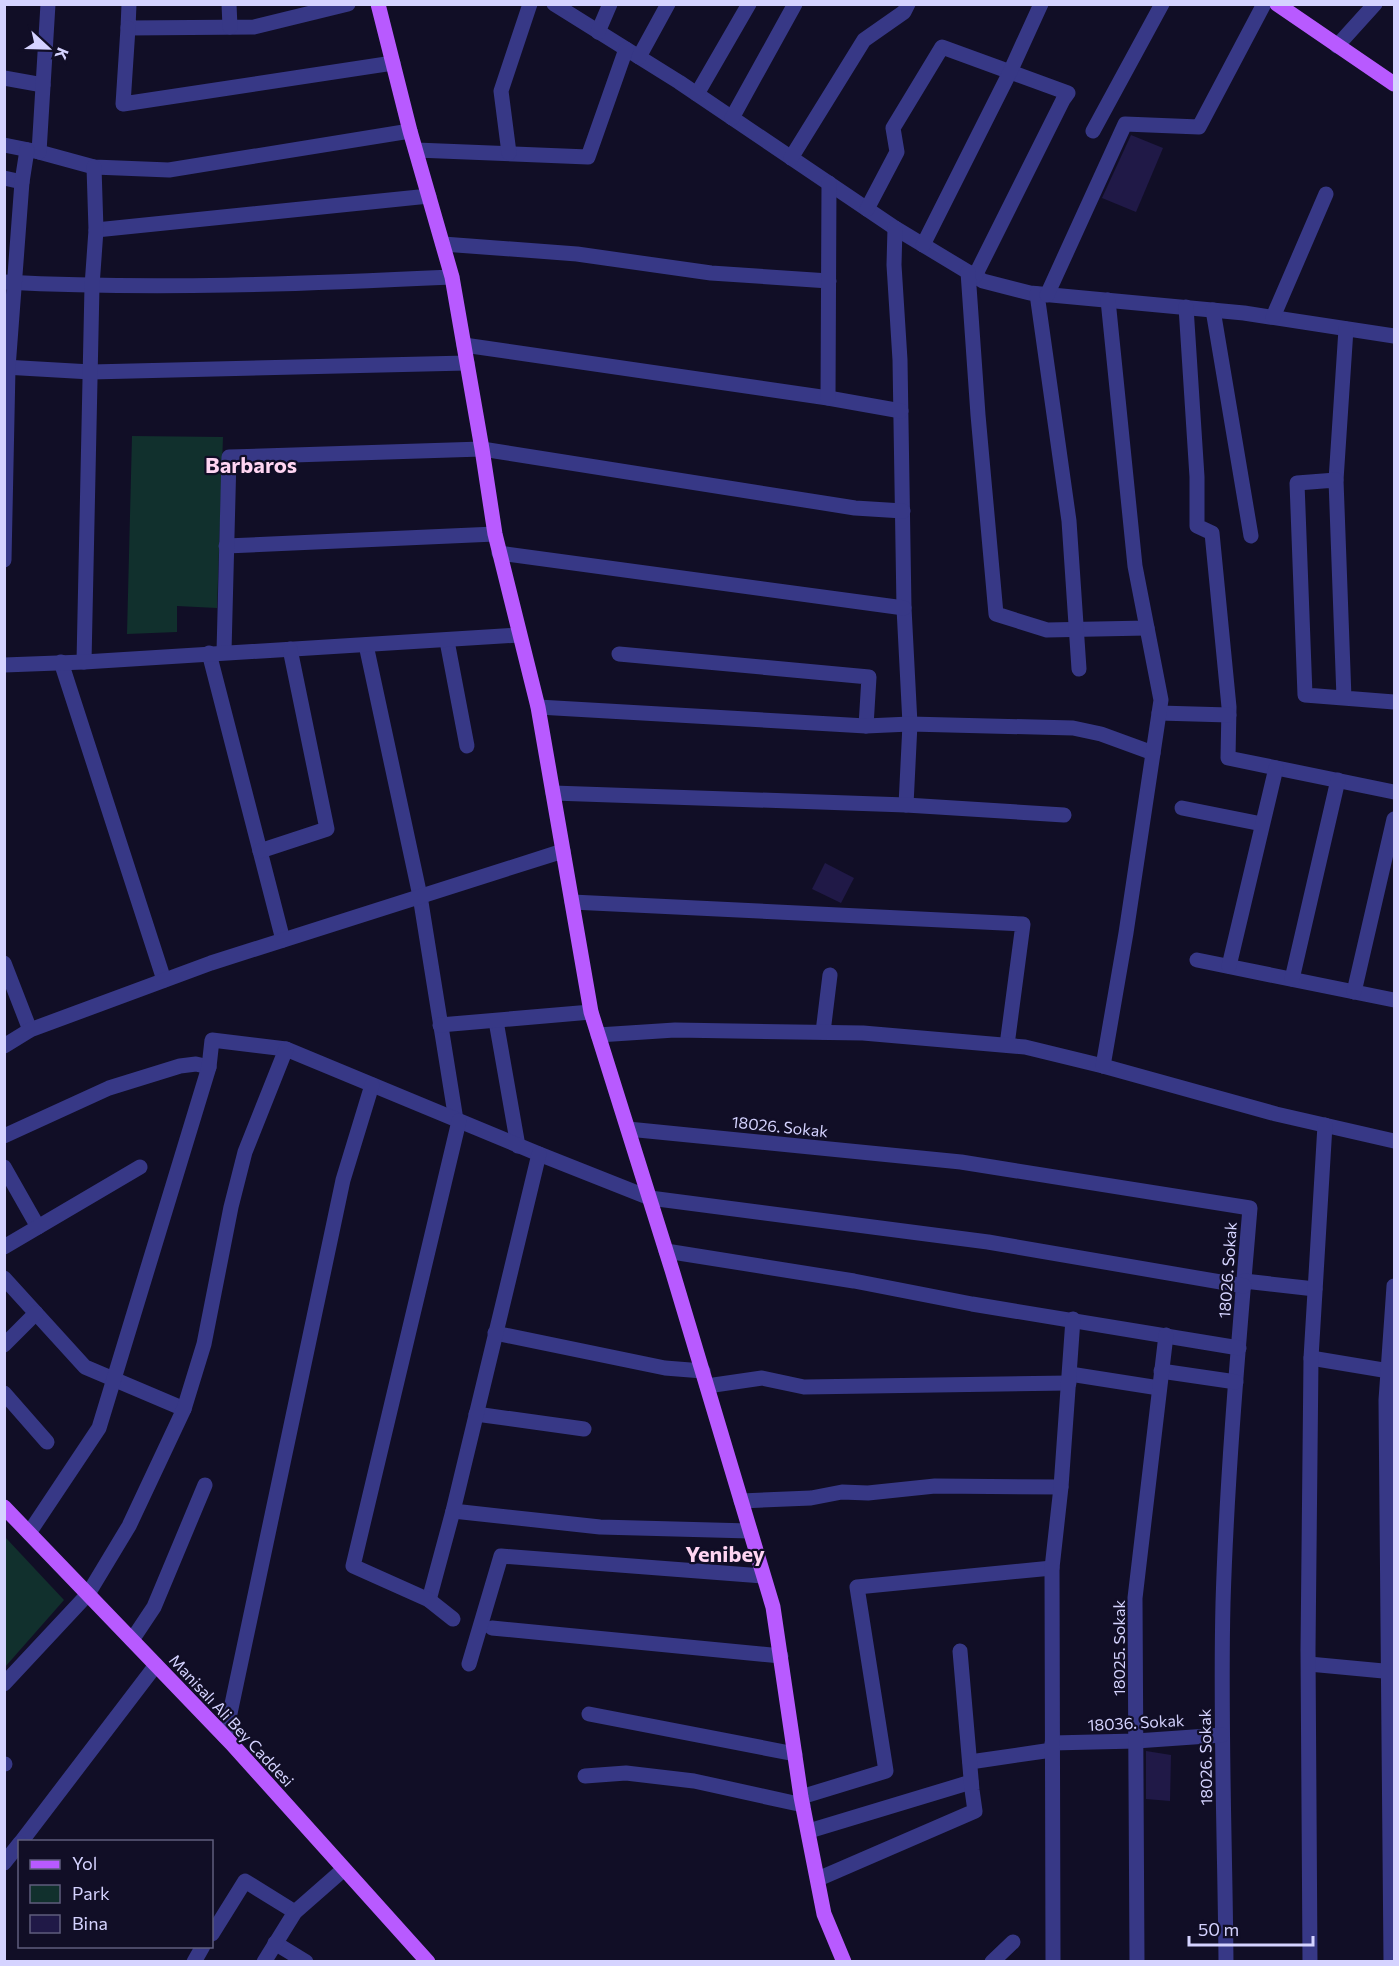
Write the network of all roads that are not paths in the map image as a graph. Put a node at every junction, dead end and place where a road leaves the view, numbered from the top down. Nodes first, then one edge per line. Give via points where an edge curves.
1 (48, 4) edge
2 (129, 4) edge
3 (229, 4) edge
4 (348, 4) edge
5 (378, 4) edge
6 (530, 4) edge
7 (554, 4) edge
8 (610, 4) edge
9 (668, 4) edge
10 (748, 4) edge
11 (795, 4) edge
12 (908, 4) edge
13 (1041, 4) edge
14 (1162, 4) edge
15 (1264, 4) edge
16 (1277, 4) edge
17 (1375, 4) edge
18 (287, 12) edge
19 (230, 27) junction
20 (128, 28) junction
21 (598, 32) junction
22 (1337, 46) junction
23 (633, 53) junction
24 (393, 63) junction
25 (1010, 72) junction
26 (4, 78) edge
27 (1395, 84) edge
28 (43, 85) junction
29 (697, 94) junction
30 (732, 118) junction
31 (410, 131) junction
32 (1093, 131) dead end
33 (4, 145) edge
34 (416, 150) junction
35 (33, 151) junction
36 (509, 153) junction
37 (791, 158) junction
38 (94, 167) junction
39 (4, 178) edge
40 (22, 182) junction
41 (829, 183) junction
42 (1326, 194) dead end
43 (429, 196) junction
44 (867, 209) junction
45 (896, 228) junction
46 (96, 230) junction
47 (443, 244) junction
48 (923, 245) junction
49 (971, 274) junction
50 (452, 277) junction
51 (828, 281) junction
52 (9, 283) edge
53 (92, 286) junction
54 (1042, 294) junction
55 (1108, 300) junction
56 (1186, 308) junction
57 (1213, 310) junction
58 (1273, 317) junction
59 (1346, 329) junction
60 (1395, 336) edge
61 (464, 345) junction
62 (467, 363) junction
63 (6, 368) edge
64 (91, 372) junction
65 (828, 398) junction
66 (901, 411) junction
67 (482, 449) junction
68 (1336, 480) junction
69 (903, 511) junction
70 (495, 534) junction
71 (1251, 536) dead end
72 (226, 546) junction
73 (499, 553) junction
74 (4, 560) edge
75 (904, 608) junction
76 (1147, 628) junction
77 (1076, 630) junction
78 (519, 635) junction
79 (447, 641) junction
80 (366, 645) junction
81 (290, 649) junction
82 (216, 653) junction
83 (619, 654) dead end
84 (61, 662) junction
85 (84, 662) junction
86 (4, 665) edge
87 (1079, 669) dead end
88 (1344, 698) junction
89 (1395, 702) edge
90 (538, 707) junction
91 (1159, 713) junction
92 (1229, 715) junction
93 (910, 724) junction
94 (866, 726) junction
95 (467, 746) dead end
96 (1153, 753) junction
97 (1276, 768) junction
98 (1338, 780) junction
99 (1395, 792) edge
100 (553, 793) junction
101 (906, 805) junction
102 (1182, 808) dead end
103 (1064, 815) dead end
104 (1395, 819) edge
105 (1262, 824) junction
106 (563, 850) junction
107 (260, 851) junction
108 (420, 896) junction
109 (572, 902) junction
110 (283, 940) junction
111 (1197, 960) dead end
112 (4, 963) edge
113 (1229, 966) junction
114 (830, 975) dead end
115 (1292, 979) junction
116 (164, 980) junction
117 (1354, 992) junction
118 (1395, 1000) edge
119 (591, 1012) junction
120 (496, 1021) junction
121 (440, 1025) junction
122 (30, 1030) junction
123 (823, 1032) junction
124 (598, 1035) junction
125 (4, 1046) edge
126 (1007, 1046) junction
127 (286, 1049) junction
128 (1103, 1066) junction
129 (209, 1067) junction
130 (372, 1085) junction
131 (458, 1121) junction
132 (1325, 1125) junction
133 (628, 1129) junction
134 (4, 1136) edge
135 (1395, 1141) edge
136 (518, 1146) junction
137 (539, 1154) junction
138 (4, 1167) edge
139 (140, 1167) dead end
140 (650, 1198) junction
141 (38, 1227) junction
142 (4, 1247) edge
143 (666, 1251) junction
144 (4, 1278) edge
145 (1244, 1284) junction
146 (1395, 1286) edge
147 (1315, 1289) junction
148 (36, 1313) junction
149 (1073, 1320) junction
150 (495, 1333) junction
151 (1166, 1335) junction
152 (4, 1345) edge
153 (1239, 1348) junction
154 (1311, 1358) junction
155 (1161, 1371) junction
156 (1389, 1371) junction
157 (705, 1378) junction
158 (1069, 1378) junction
159 (114, 1379) junction
160 (1236, 1382) junction
161 (1159, 1388) junction
162 (4, 1393) edge
163 (184, 1409) junction
164 (476, 1414) junction
165 (584, 1429) dead end
166 (47, 1442) dead end
167 (205, 1485) dead end
168 (1061, 1487) junction
169 (741, 1501) junction
170 (4, 1507) edge
171 (453, 1511) junction
172 (750, 1531) junction
173 (29, 1533) junction
174 (1052, 1568) junction
175 (764, 1576) junction
176 (88, 1594) junction
177 (429, 1600) junction
178 (453, 1619) dead end
179 (492, 1628) dead end
180 (132, 1640) junction
181 (960, 1651) dead end
182 (781, 1656) junction
183 (469, 1664) dead end
184 (1309, 1664) junction
185 (156, 1665) junction
186 (1392, 1672) edge
187 (4, 1684) edge
188 (589, 1714) dead end
189 (1222, 1735) junction
190 (225, 1737) junction
191 (1136, 1741) junction
192 (1052, 1747) junction
193 (795, 1754) junction
194 (970, 1762) junction
195 (585, 1776) dead end
196 (971, 1782) junction
197 (802, 1801) junction
198 (809, 1831) junction
199 (22, 1840) edge
200 (18, 1846) edge
201 (4, 1863) edge
202 (344, 1869) junction
203 (818, 1879) junction
204 (295, 1912) junction
205 (213, 1932) edge
206 (1013, 1942) dead end
207 (275, 1943) junction
208 (202, 1948) edge
209 (194, 1962) edge
210 (264, 1962) edge
211 (306, 1962) edge
212 (428, 1962) edge
213 (844, 1962) edge
214 (992, 1962) edge
215 (1053, 1962) edge
216 (1137, 1962) edge
217 (1226, 1962) edge
218 (1310, 1962) edge
219 (1391, 1962) edge

1 - 28 street
2 - 20 street
3 - 19 street
4 - 18 street
5 - 24 main road
6 - 36 street via 501,91
7 - 21 street
8 - 21 street
9 - 23 street
10 - 29 street
11 - 30 street
12 - 37 street via 904,12 864,40
13 - 25 street
14 - 32 street
15 - 54 street via 1199,127 1125,124
16 - 22 main road
17 - 22 street
18 - 19 street via 254,27
19 - 20 street
20 - 24 street via 123,104
21 - 23 street
22 - 27 main road
23 - 29 street
23 - 36 street via 588,157
24 - 31 main road
25 - 44 street via 942,47 893,128 897,152
25 - 48 street
25 - 49 street via 1068,93
26 - 28 street
28 - 35 street
29 - 30 street
30 - 37 street
31 - 34 main road
31 - 38 street via 169,170
33 - 35 street
34 - 36 street
34 - 43 main road
35 - 38 street
35 - 40 street
37 - 41 street
38 - 46 street
39 - 40 street
40 - 52 street
41 - 44 street
41 - 51 street
42 - 58 street
43 - 46 street
43 - 47 main road
44 - 45 street
45 - 48 street
45 - 66 street via 894,265
46 - 53 street
47 - 50 main road
47 - 51 street via 577,254 711,273
48 - 49 street
49 - 54 street via 983,281
49 - 77 street via 978,415 996,614 1047,630
50 - 53 street via 278,285
50 - 61 main road
51 - 65 street
52 - 53 street
52 - 63 street
53 - 64 street
54 - 55 street
54 - 77 street via 1069,521
55 - 56 street
55 - 76 street via 1135,566
56 - 57 street
56 - 92 street via 1197,526 1212,533
57 - 58 street
57 - 71 street
58 - 59 street
59 - 60 street
59 - 68 street
61 - 62 main road
61 - 65 street
62 - 64 street
62 - 67 main road
63 - 64 street
63 - 74 street
64 - 85 street
65 - 66 street
66 - 69 street
67 - 69 street via 855,508
67 - 70 main road
67 - 72 street via 229,457
68 - 88 street
68 - 88 street via 1297,483 1305,695
69 - 75 street
70 - 72 street
70 - 73 main road
72 - 82 street
73 - 75 street
73 - 78 main road
75 - 93 street
76 - 77 street
76 - 91 street via 1161,700
77 - 87 street
78 - 79 street
78 - 90 main road
79 - 80 street
79 - 95 street
80 - 81 street
80 - 108 street
81 - 82 street
81 - 107 street via 327,829
82 - 85 street
82 - 107 street
83 - 94 street via 868,677
84 - 85 street
84 - 86 street
84 - 116 street
88 - 89 street
90 - 94 street
90 - 100 main road
91 - 92 street
91 - 96 street
92 - 97 street via 1228,758
93 - 94 street
93 - 96 street via 1073,728
93 - 101 street
96 - 128 street
97 - 98 street
97 - 105 street
98 - 99 street
98 - 115 street
100 - 101 street
100 - 106 main road
101 - 103 street
102 - 105 street
104 - 117 street
105 - 113 street
106 - 108 street
106 - 109 main road
107 - 110 street
108 - 110 street
108 - 121 street
109 - 119 main road
109 - 126 street via 1023,924
110 - 116 street
111 - 113 street
112 - 122 street
113 - 115 street
114 - 123 street
115 - 117 street
116 - 122 street
117 - 118 street
119 - 120 street
119 - 124 main road
120 - 121 street
120 - 136 street
121 - 131 street
122 - 125 street
123 - 124 street via 675,1030
123 - 126 street
124 - 133 main road
126 - 128 street
127 - 129 street via 212,1040
127 - 130 street
127 - 163 street via 245,1152 204,1344
128 - 132 street
129 - 134 street via 180,1066 109,1088
129 - 159 street
130 - 131 street
130 - 190 street via 343,1180
131 - 136 street
131 - 177 street via 353,1566
132 - 135 street
132 - 147 street
133 - 140 main road
133 - 145 street, 18026. Sokak via 961,1162 1250,1208
136 - 137 street
137 - 140 street
137 - 150 street
138 - 141 street
139 - 141 street
140 - 143 main road
140 - 145 street via 988,1242
141 - 142 street
143 - 149 street
143 - 157 main road
144 - 148 street
145 - 147 street
145 - 153 street, 18026. Sokak
146 - 156 street
147 - 154 street
148 - 152 street
148 - 159 street via 85,1367
149 - 151 street
149 - 158 street
150 - 157 street
150 - 164 street
151 - 153 street
151 - 155 street, 18025. Sokak
153 - 160 street, 18026. Sokak
154 - 156 street
154 - 184 street
155 - 160 street
155 - 161 street, 18025. Sokak
156 - 186 street via 1386,1400
157 - 158 street via 762,1378 804,1387
157 - 169 main road
158 - 161 street
158 - 168 street
159 - 163 street
159 - 173 street via 99,1428
160 - 189 street, 18026. Sokak via 1223,1602
161 - 191 street, 18025. Sokak via 1135,1598
162 - 166 street
163 - 176 street via 129,1526
164 - 165 street
164 - 171 street
167 - 180 street via 154,1606
168 - 169 street via 935,1486
168 - 174 street
169 - 172 main road
170 - 173 main road, Manisalı Ali Bey Caddesi
171 - 172 street via 600,1527
171 - 177 street
172 - 175 main road
173 - 176 main road, Manisalı Ali Bey Caddesi
174 - 192 street
174 - 197 street via 857,1587 886,1771
175 - 182 main road
175 - 183 street via 501,1556
176 - 180 main road, Manisalı Ali Bey Caddesi
176 - 187 street
177 - 178 street
179 - 182 street
180 - 185 main road, Manisalı Ali Bey Caddesi
181 - 194 street
182 - 193 main road
184 - 186 street
184 - 218 street
185 - 190 main road, Manisalı Ali Bey Caddesi
185 - 199 street
186 - 219 street
188 - 193 street
189 - 191 street, 18036. Sokak
189 - 217 street, 18026. Sokak
190 - 202 main road, Manisalı Ali Bey Caddesi
191 - 192 street, 18036. Sokak
191 - 216 street, 18025. Sokak
192 - 194 street, 18036. Sokak
192 - 215 street
193 - 197 main road
194 - 196 street
195 - 197 street via 626,1773
196 - 198 street
196 - 203 street via 975,1811
197 - 198 main road
198 - 203 main road
200 - 201 street
202 - 204 street
202 - 212 main road, Manisalı Ali Bey Caddesi
203 - 213 main road via 824,1914
204 - 205 street via 245,1881
204 - 207 street
206 - 214 street
207 - 210 street
207 - 211 street
208 - 209 street

